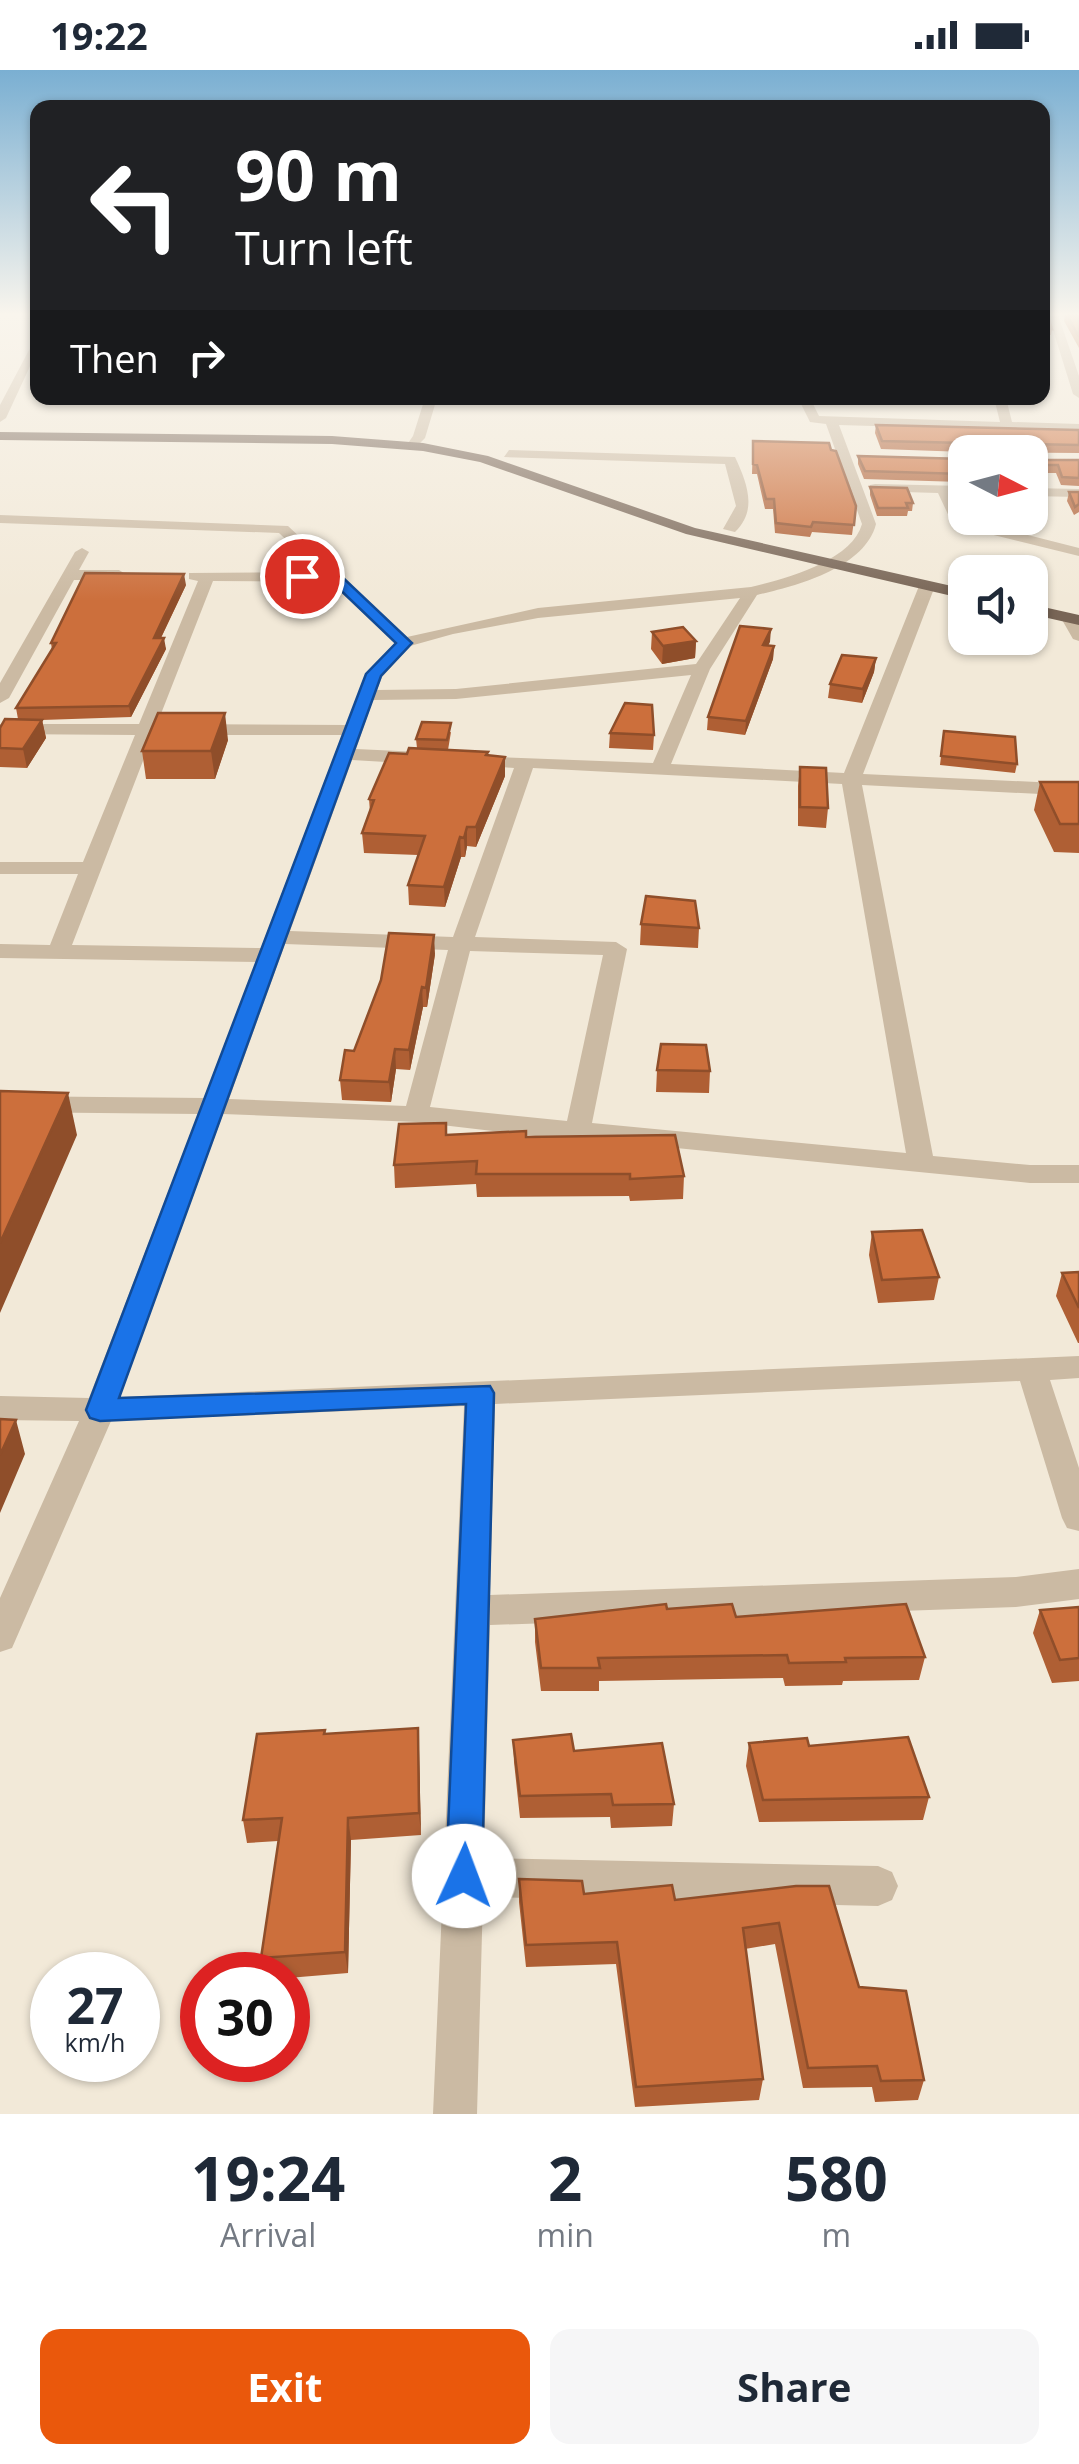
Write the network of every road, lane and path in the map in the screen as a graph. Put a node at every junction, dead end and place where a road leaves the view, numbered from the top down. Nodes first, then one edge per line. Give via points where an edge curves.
1 (426, 410) edge
2 (810, 410) edge
3 (1003, 410) edge
4 (832, 422) junction
5 (1007, 426) junction
6 (1079, 428) edge
7 (0, 432) edge
8 (414, 442) junction
9 (509, 454) junction
10 (844, 456) junction
11 (861, 456) edge
12 (855, 487) junction
13 (943, 489) junction
14 (948, 489) edge
15 (1048, 492) edge
16 (1079, 493) edge
17 (0, 520) edge
18 (730, 529) junction
19 (82, 552) dead end
20 (1079, 552) edge
21 (845, 556) junction
22 (826, 563) junction
23 (69, 574) junction
24 (128, 575) edge
25 (168, 576) edge
26 (207, 576) junction
27 (334, 577) junction
28 (948, 580) edge
29 (926, 586) junction
30 (948, 591) edge
31 (751, 592) junction
32 (1048, 605) edge
33 (1048, 612) edge
34 (1076, 616) edge
35 (1079, 636) edge
36 (404, 643) junction
37 (8, 668) edge
38 (702, 669) junction
39 (366, 695) junction
40 (0, 698) edge
41 (0, 729) edge
42 (146, 730) junction
43 (354, 730) junction
44 (344, 754) junction
45 (525, 763) junction
46 (660, 770) junction
47 (851, 779) junction
48 (1079, 790) edge
49 (0, 868) edge
50 (92, 868) junction
51 (462, 944) junction
52 (273, 946) junction
53 (0, 951) edge
54 (58, 952) junction
55 (0, 1104) edge
56 (214, 1106) junction
57 (416, 1114) junction
58 (578, 1133) junction
59 (921, 1164) junction
60 (1079, 1174) edge
61 (1079, 1367) edge
62 (1031, 1369) junction
63 (480, 1393) junction
64 (0, 1408) edge
65 (100, 1410) junction
66 (1079, 1518) edge
67 (1079, 1584) edge
68 (472, 1611) junction
69 (0, 1637) edge
70 (464, 1876) junction
71 (878, 1886) dead end
72 (456, 2114) edge

1 - 8 street
2 - 4 street via 814,419
3 - 5 street
4 - 5 street
4 - 10 street
5 - 6 street
7 - 8 main road
8 - 9 main road
8 - 22 main road via 691,531
9 - 18 main road
9 - 18 street via 730,460 744,506
10 - 11 street
10 - 12 street
12 - 13 street
12 - 21 street via 869,532
13 - 14 street
13 - 20 street via 958,522
15 - 16 street
17 - 27 street via 282,529
18 - 21 main road
19 - 23 street
21 - 22 street
21 - 28 main road
22 - 29 main road
22 - 31 street
23 - 24 street
23 - 37 street
25 - 26 street
26 - 27 street
26 - 42 street
27 - 36 street
29 - 30 main road
29 - 47 street
31 - 36 street via 538,613
31 - 38 street
32 - 34 main road
33 - 34 main road
34 - 35 street
36 - 39 street via 374,674
37 - 40 street
38 - 39 street via 456,694
38 - 46 street
39 - 43 street
41 - 42 street
42 - 43 street
42 - 50 street
43 - 44 street
44 - 45 street
44 - 52 street
45 - 46 street
45 - 51 street
46 - 47 street
47 - 48 street
47 - 59 street
49 - 50 street
50 - 54 street
51 - 52 street
51 - 57 street
51 - 58 street via 616,949
52 - 54 street
52 - 56 street
53 - 54 street
55 - 56 street
56 - 57 street
56 - 65 street
57 - 58 street
58 - 59 street
59 - 60 street
61 - 62 street
62 - 63 street
62 - 66 street
63 - 65 street
63 - 68 street
64 - 65 street
65 - 69 street
67 - 68 street via 1016,1592
68 - 70 street
70 - 71 street
70 - 72 street

